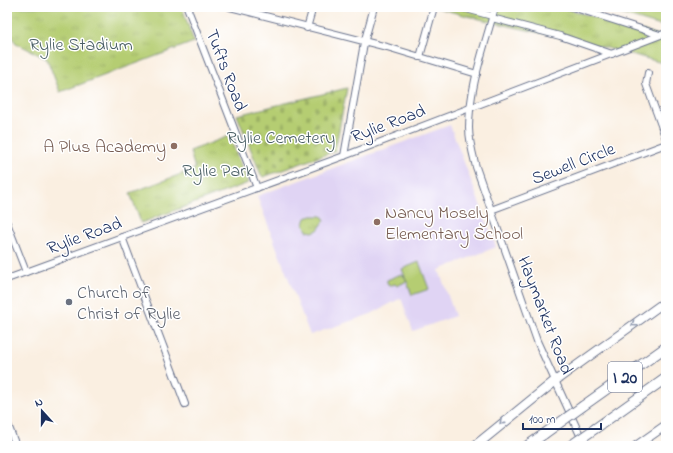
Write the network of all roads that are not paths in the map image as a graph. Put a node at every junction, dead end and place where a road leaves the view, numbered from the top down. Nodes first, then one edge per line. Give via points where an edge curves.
1 (187, 7) edge
2 (230, 7) edge
3 (313, 7) edge
4 (374, 7) edge
5 (434, 7) edge
6 (459, 7) edge
7 (495, 7) edge
8 (572, 7) edge
9 (591, 7) edge
10 (593, 14) junction
11 (492, 17) junction
12 (307, 28) junction
13 (663, 34) edge
14 (364, 43) junction
15 (612, 54) junction
16 (420, 57) junction
17 (648, 73) dead end
18 (477, 74) junction
19 (470, 109) junction
20 (666, 139) edge
21 (666, 144) edge
22 (344, 156) junction
23 (257, 188) junction
24 (491, 210) junction
25 (7, 223) edge
26 (122, 237) junction
27 (26, 272) junction
28 (7, 279) edge
29 (666, 301) edge
30 (666, 344) edge
31 (666, 348) edge
32 (638, 368) junction
33 (666, 378) edge
34 (555, 381) junction
35 (185, 404) dead end
36 (7, 422) edge
37 (666, 425) edge
38 (16, 446) edge
39 (475, 446) edge
40 (527, 446) edge
41 (570, 446) edge
42 (585, 446) edge
43 (636, 446) edge

1 - 23 street, Tufts Road
2 - 12 street
3 - 12 street
4 - 14 street
5 - 16 street
6 - 11 street
7 - 11 street, Haymarket Road
8 - 10 street
9 - 10 street
10 - 13 street
11 - 15 street
11 - 18 street, Haymarket Road
12 - 14 street
13 - 15 street, Rylie Road
14 - 16 street
14 - 22 street
15 - 19 street, Rylie Road
16 - 18 street
17 - 20 street via 646,84
18 - 19 street, Haymarket Road
19 - 22 street, Rylie Road
19 - 24 street, Haymarket Road via 471,149
21 - 24 street, Sewell Circle
22 - 23 street, Rylie Road
23 - 26 street, Rylie Road
24 - 34 street, Haymarket Road via 537,341
25 - 27 street
26 - 27 street, Rylie Road
26 - 35 street
27 - 28 street, Rylie Road
29 -> 34 main road
30 - 32 highway
31 - 32 highway, I 20
32 - 40 highway, I 20, bridge
33 - 41 highway, I 20, bridge
34 -> 39 highway
34 - 42 street, Haymarket Road
36 - 38 street
37 - 43 main road

